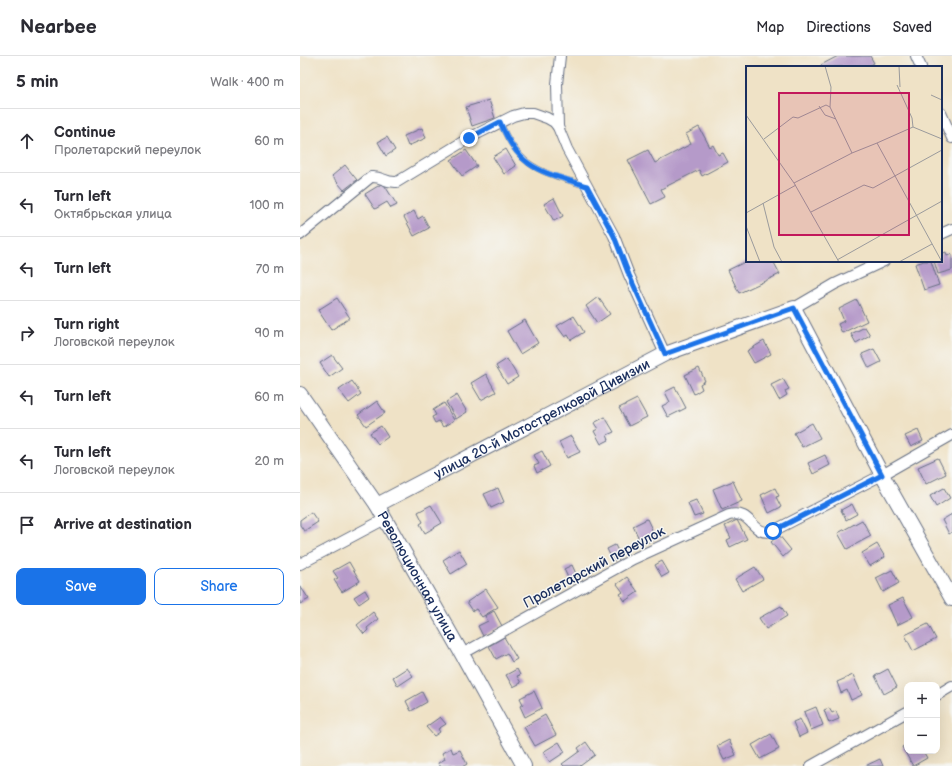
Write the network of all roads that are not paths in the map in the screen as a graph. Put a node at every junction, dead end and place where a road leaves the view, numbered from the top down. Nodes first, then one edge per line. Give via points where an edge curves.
1 (560, 56) edge
2 (916, 56) edge
3 (921, 66) edge
4 (942, 115) edge
5 (500, 122) junction
6 (558, 127) junction
7 (952, 138) edge
8 (587, 186) junction
9 (952, 229) edge
10 (942, 234) edge
11 (300, 235) edge
12 (882, 262) edge
13 (794, 308) junction
14 (665, 354) junction
15 (300, 394) edge
16 (952, 435) edge
17 (882, 475) junction
18 (377, 505) junction
19 (385, 518) junction
20 (300, 564) edge
21 (952, 599) edge
22 (462, 654) junction
23 (952, 686) edge
24 (940, 692) edge
25 (904, 714) edge
26 (524, 766) edge
27 (811, 766) edge

1 - 6 street via 557,84
2 - 3 street
4 - 7 street
5 - 6 street via 513,116 533,113 547,118
5 - 8 lane via 506,137 532,167
5 - 11 street via 398,182 390,182 379,177 371,178
6 - 8 street
8 - 14 street via 614,236
9 - 10 street
12 - 13 street, улица 20-й Мотострелковой Дивизии via 835,284
13 - 14 main road, улица 20-й Мотострелковой Дивизии
13 - 17 main road
14 - 18 main road, улица 20-й Мотострелковой Дивизии
15 - 18 main road, Революционная улица
16 - 17 street, Пролетарский переулок
17 - 21 main road
17 - 22 street, Пролетарский переулок via 766,533 761,532 744,515 729,515 633,559
18 - 19 main road, Революционная улица
19 - 20 street
19 - 22 main road, Революционная улица
22 - 26 main road, Революционная улица
23 - 24 street
25 - 27 street

